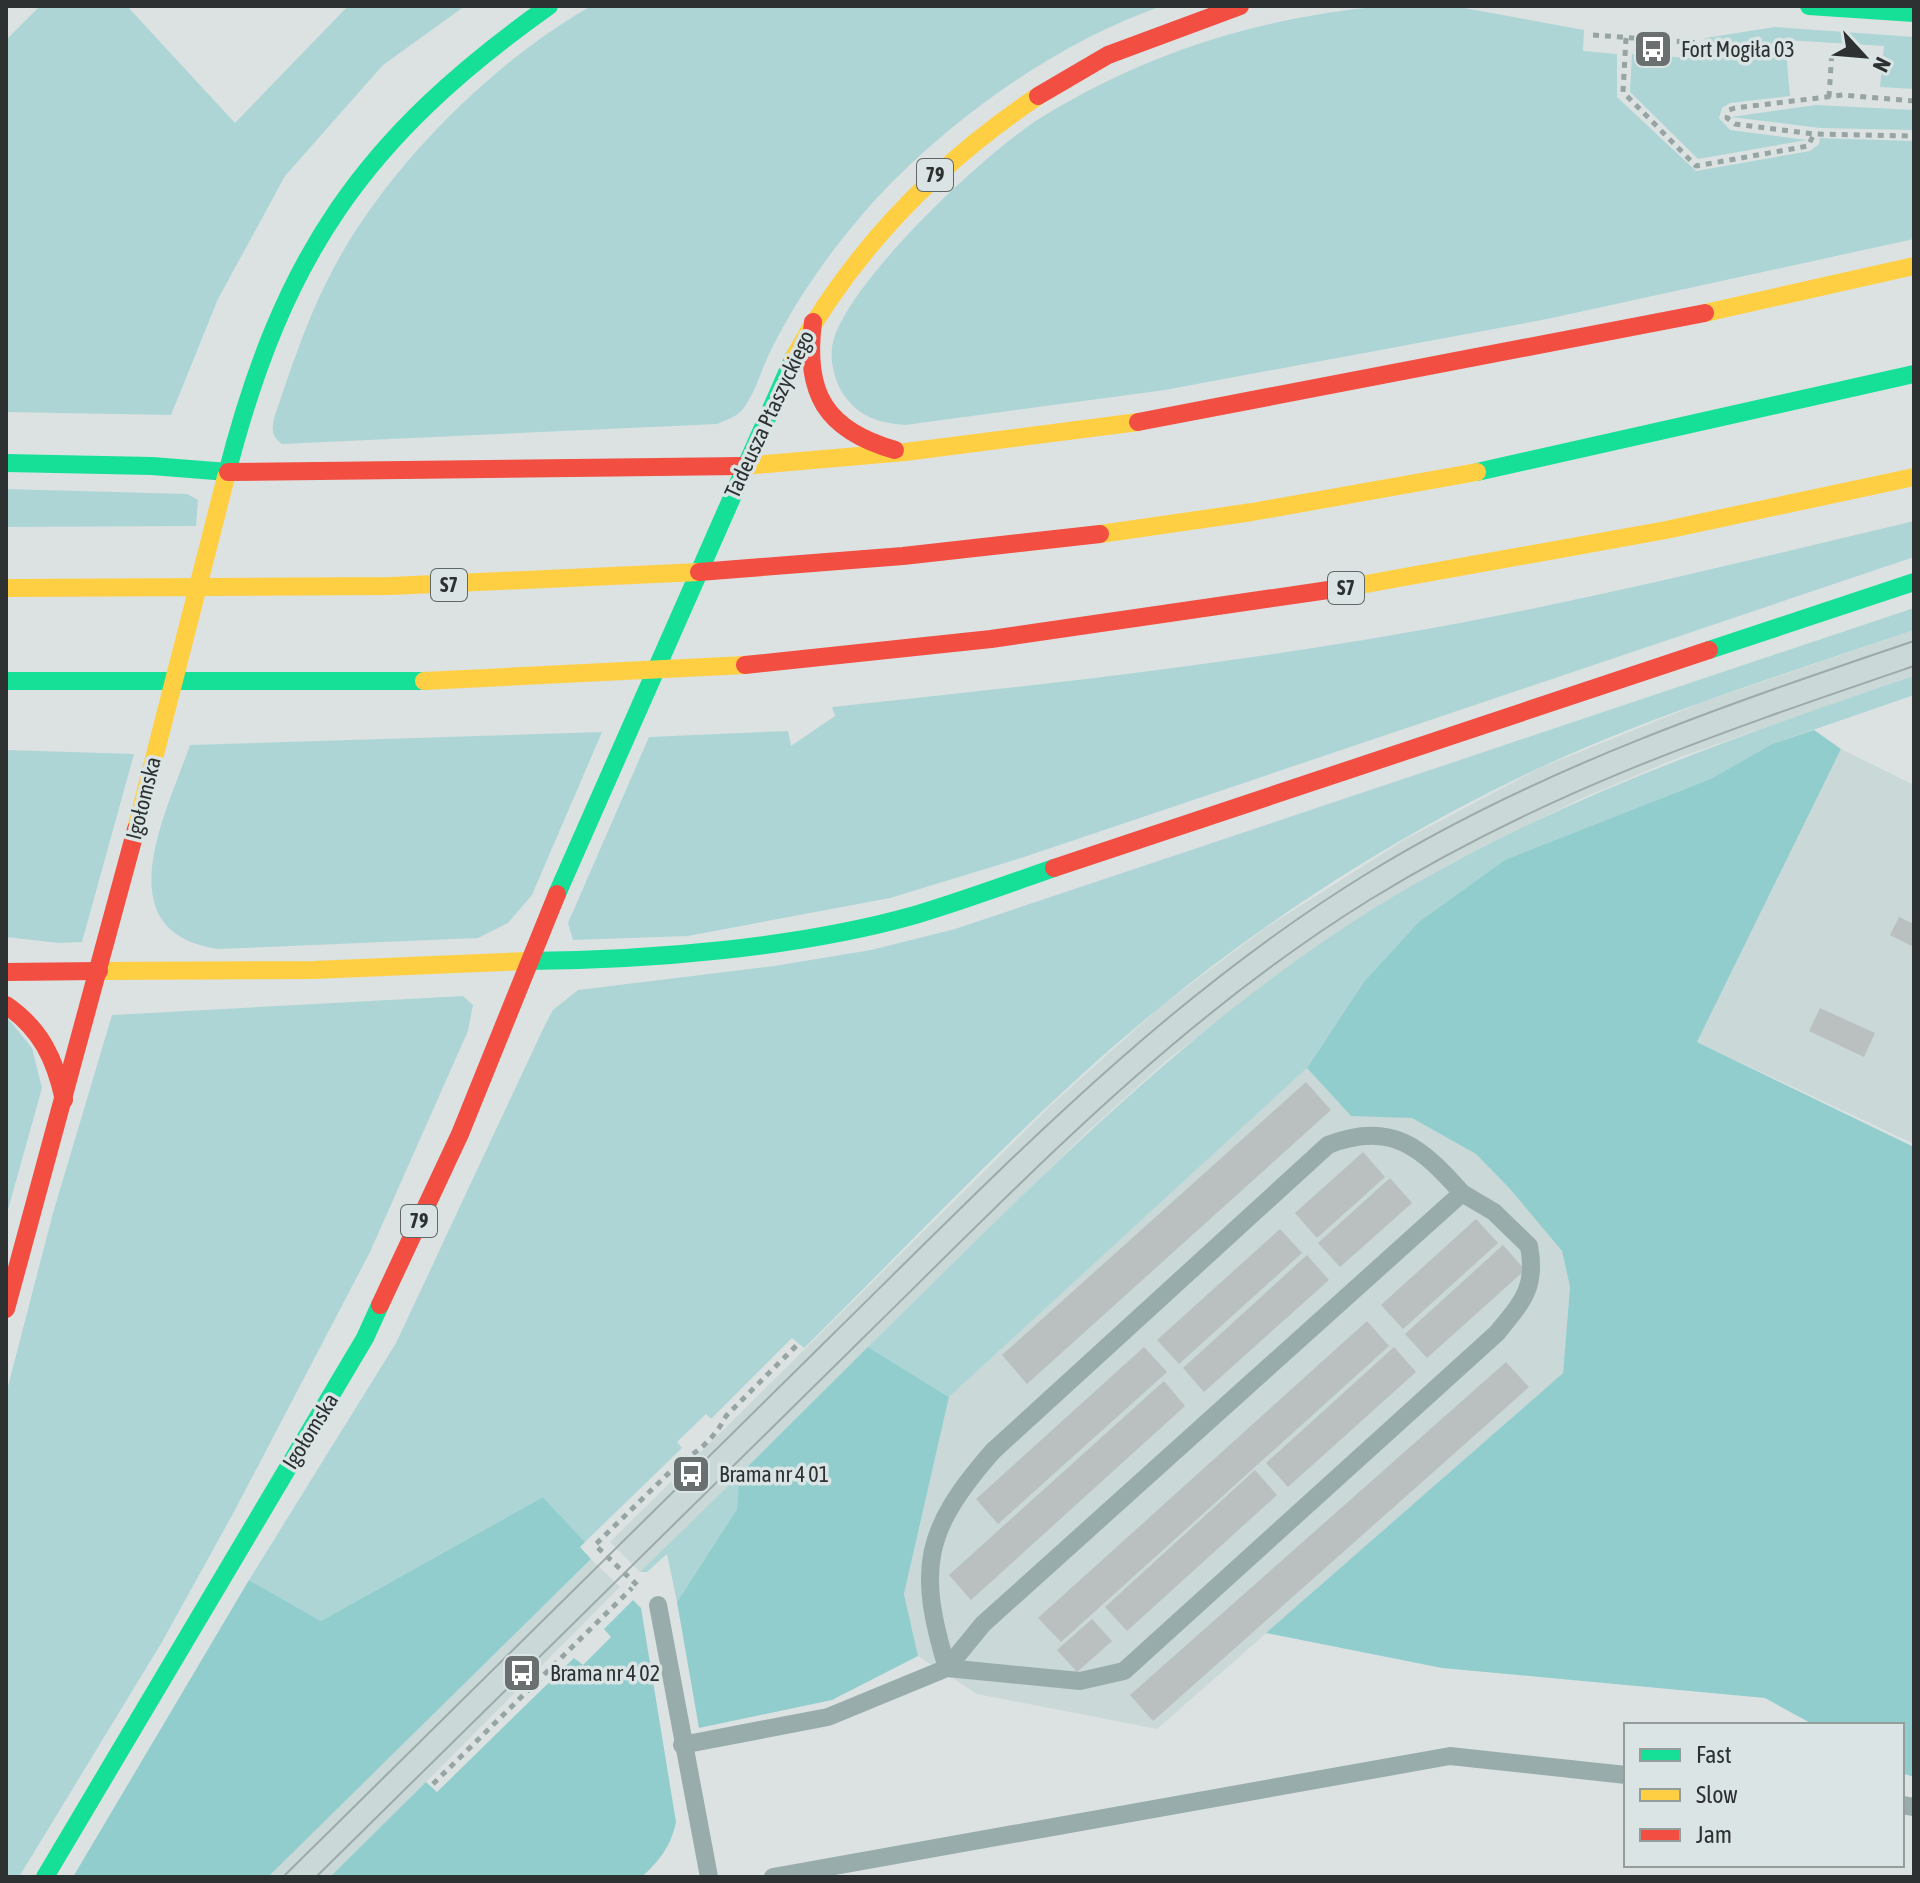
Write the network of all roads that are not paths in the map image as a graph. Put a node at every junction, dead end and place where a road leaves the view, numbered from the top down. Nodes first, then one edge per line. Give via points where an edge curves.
1 (549, 6) edge
2 (1240, 6) edge
3 (1809, 6) edge
4 (1914, 13) edge
5 (1914, 266) edge
6 (813, 322) junction
7 (1914, 374) edge
8 (905, 452) junction
9 (6, 463) edge
10 (743, 466) junction
11 (228, 472) junction
12 (1914, 477) edge
13 (1914, 582) edge
14 (6, 588) edge
15 (6, 681) edge
16 (528, 961) junction
17 (99, 971) junction
18 (6, 972) edge
19 (6, 1005) edge
20 (64, 1100) junction
21 (1462, 1193) junction
22 (6, 1309) edge
23 (658, 1605) dead end
24 (947, 1668) junction
25 (682, 1745) junction
26 (1624, 1775) edge
27 (45, 1877) edge
28 (709, 1877) edge
29 (773, 1877) edge

1 - 11 main road via 416,113 341,197 275,317 245,402
2 - 6 main road, Tadeusza Ptaszyckiego / 79 via 1108,55 993,126 890,220
3 - 4 main road
5 - 8 main road via 1197,414
6 - 8 main road via 809,377 827,412 866,441
6 - 10 main road, Tadeusza Ptaszyckiego / 79
7 - 14 main road, S7 via 1721,420 1250,512 1031,543 521,582 339,589
8 - 10 main road
9 - 11 main road
10 - 11 main road
10 - 16 main road, Tadeusza Ptaszyckiego / 79
11 - 17 main road, Igołomska
12 - 15 main road, S7 via 1747,516 1362,586 1024,638 560,677 317,683
13 - 16 main road via 914,915 728,949
16 - 17 main road
16 - 27 main road, Igołomska / 79 via 460,1134 365,1338
17 - 18 main road
17 - 20 main road, Igołomska
19 - 20 main road via 42,1034 56,1063
20 - 22 main road, Igołomska
21 - 24 lane via 983,1624
21 - 24 lane via 1427,1153 1387,1137 1350,1136 1328,1145 993,1451 955,1501 935,1542 928,1592
21 - 24 lane via 1494,1212 1529,1246 1532,1282 1497,1333 1124,1671 1080,1681
23 - 25 lane
24 - 25 lane via 828,1717
25 - 28 lane
26 - 29 lane via 1450,1756

